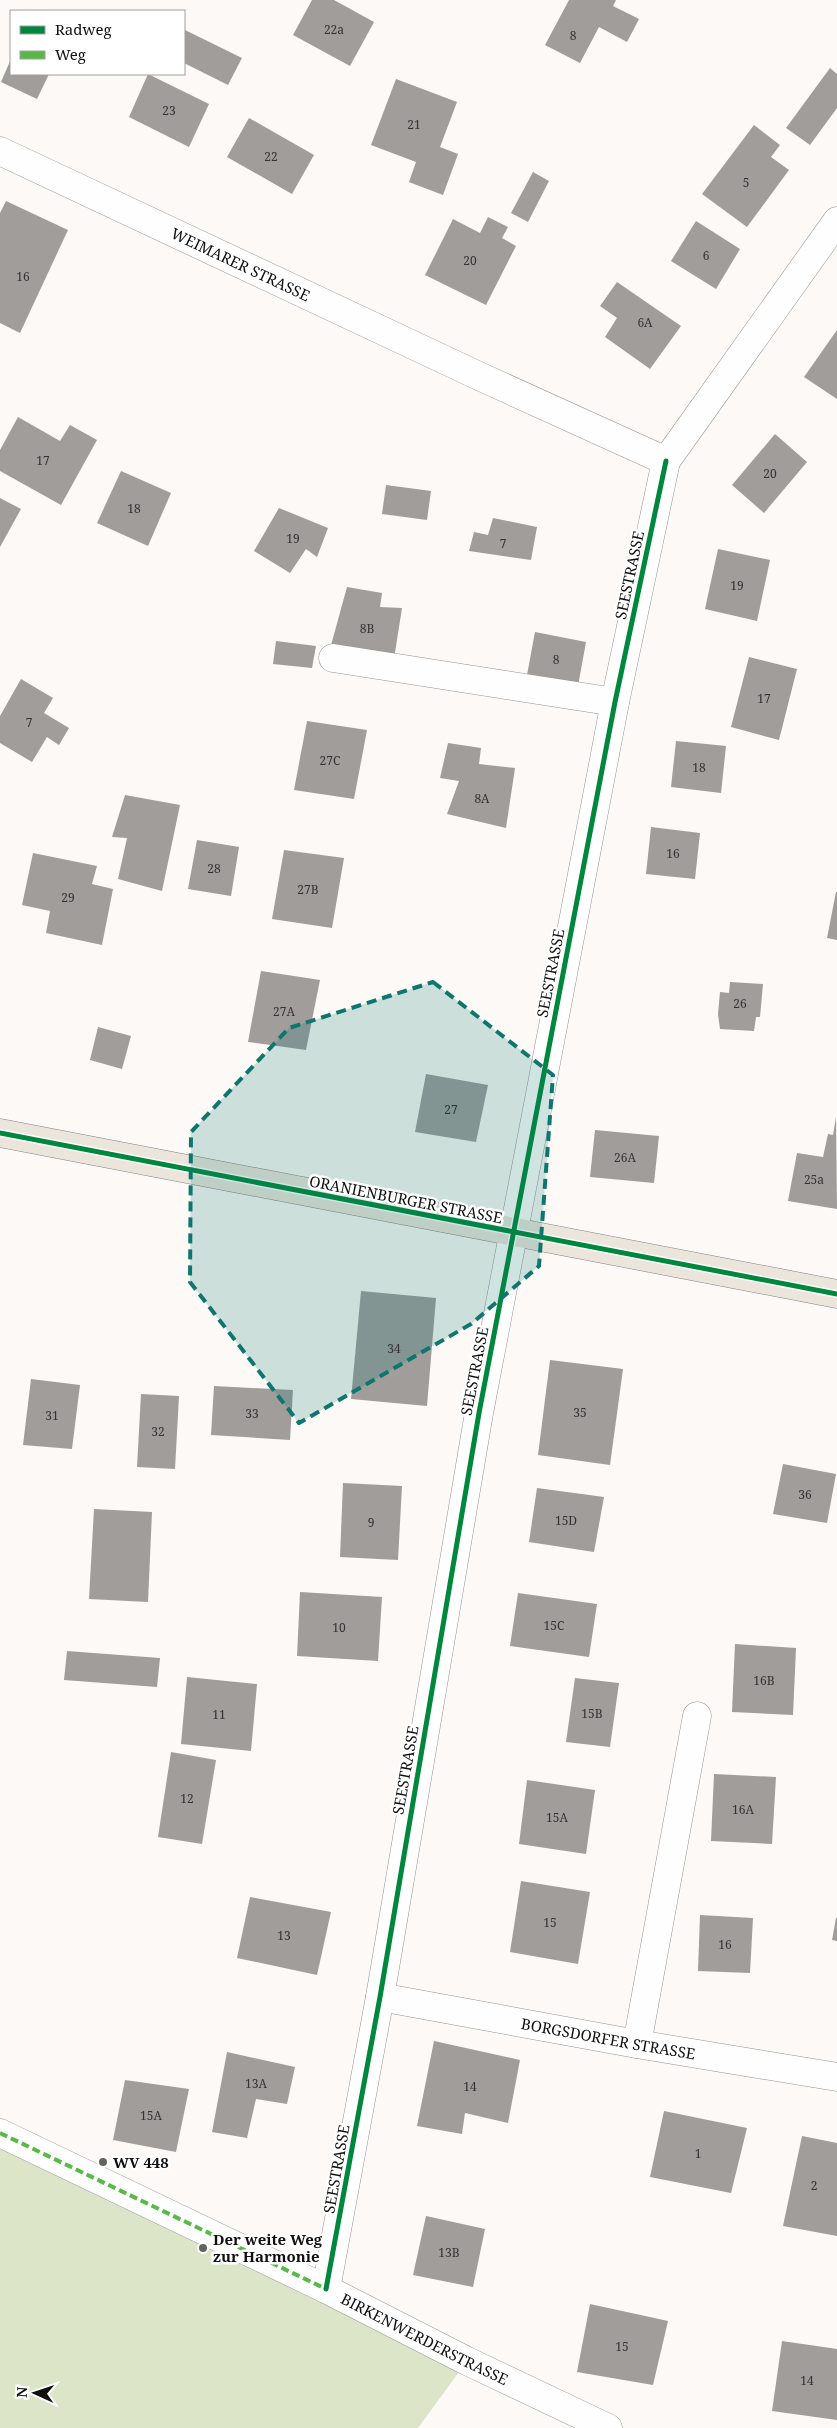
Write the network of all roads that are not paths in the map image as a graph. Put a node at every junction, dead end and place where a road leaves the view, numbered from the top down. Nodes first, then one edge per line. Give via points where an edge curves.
1 (0, 152) edge
2 (837, 221) edge
3 (666, 460) junction
4 (333, 658) dead end
5 (615, 702) junction
6 (0, 1133) edge
7 (513, 1232) junction
8 (837, 1294) edge
9 (697, 1716) dead end
10 (380, 1997) junction
11 (637, 2044) junction
12 (837, 2077) edge
13 (0, 2133) edge
14 (326, 2289) junction
15 (608, 2428) edge

1 - 3 street, WEIMARER STRASSE
2 - 3 street, SEESTRASSE
3 - 5 street, SEESTRASSE
4 - 5 street
5 - 7 street, SEESTRASSE
6 - 7 main road, ORANIENBURGER STRASSE
7 - 8 main road, ORANIENBURGER STRASSE
7 - 10 street, SEESTRASSE
9 - 11 street
10 - 11 street, BORGSDORFER STRASSE
10 - 14 street, SEESTRASSE
11 - 12 street, BORGSDORFER STRASSE
13 - 14 street, BIRKENWERDERSTRASSE
14 - 15 street, BIRKENWERDERSTRASSE

